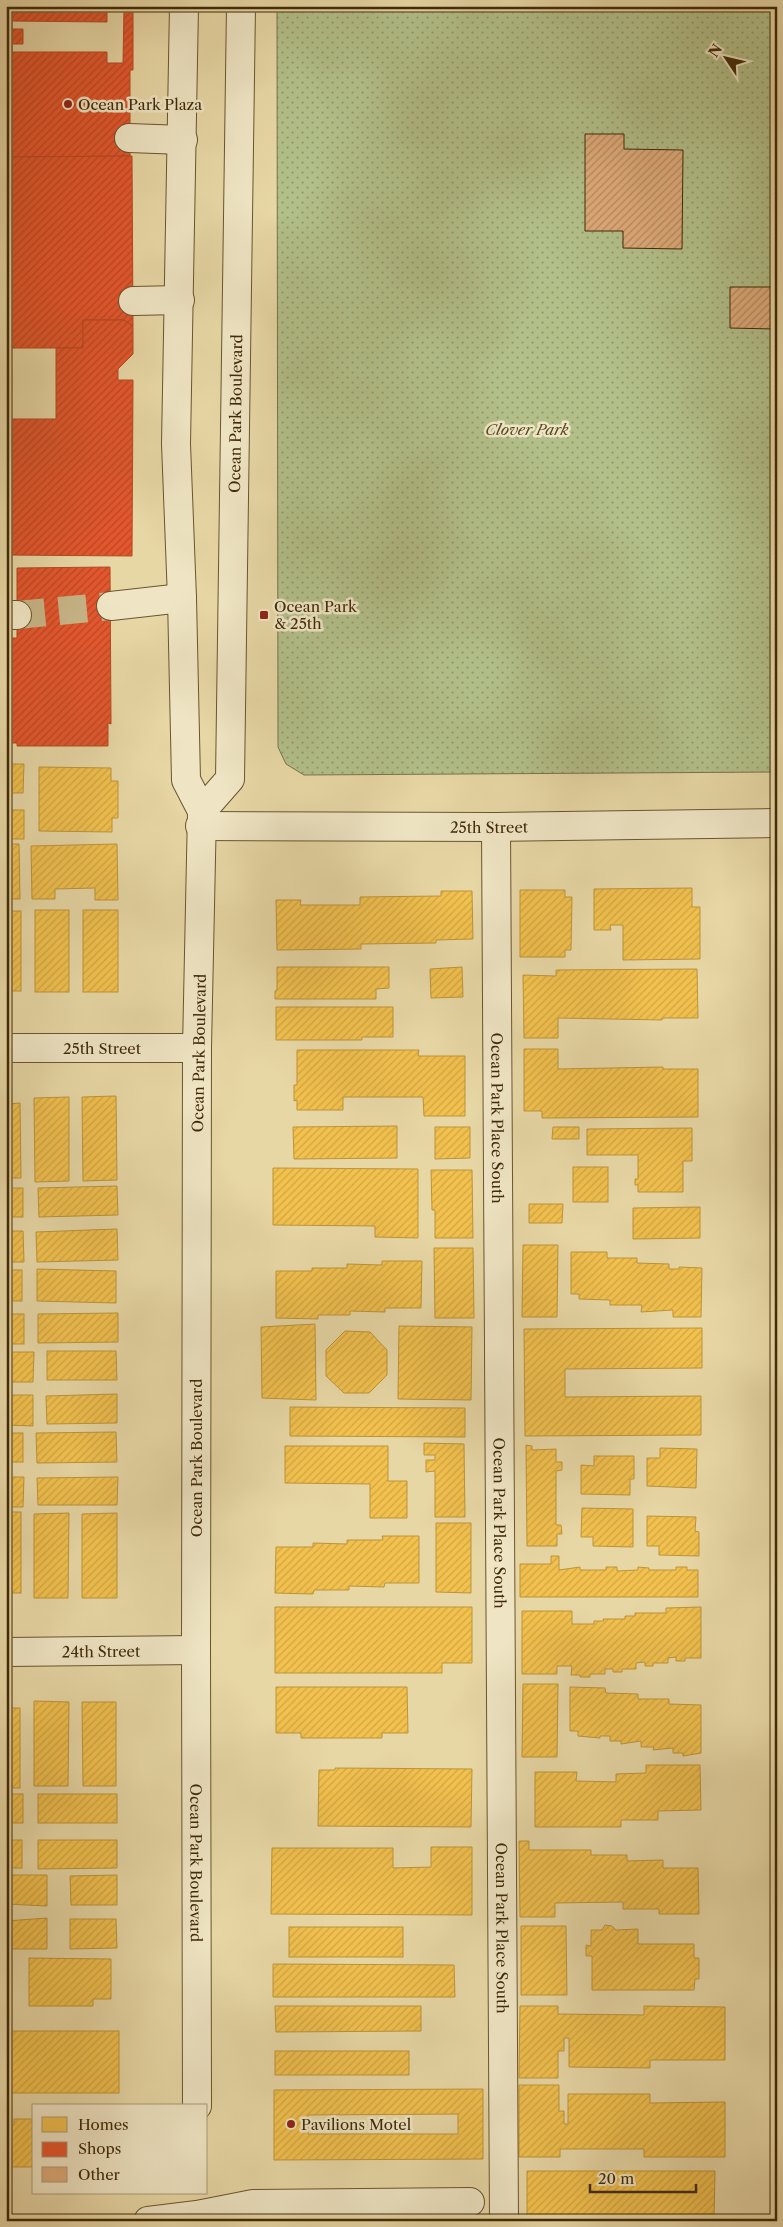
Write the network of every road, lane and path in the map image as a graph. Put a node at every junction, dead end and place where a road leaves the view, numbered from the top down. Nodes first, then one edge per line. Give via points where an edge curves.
1 (184, 6) edge
2 (241, 6) edge
3 (130, 138) dead end
4 (183, 140) junction
5 (180, 300) junction
6 (133, 301) dead end
7 (182, 598) junction
8 (111, 606) tunnel mouth
9 (201, 819) junction
10 (777, 823) edge
11 (496, 827) junction
12 (6, 1048) edge
13 (197, 1048) junction
14 (196, 1650) junction
15 (6, 1652) edge
16 (197, 2104) edge
17 (470, 2202) dead end
18 (197, 2210) edge
19 (148, 2221) edge
20 (504, 2221) edge

1 - 4 street, Ocean Park Boulevard
2 - 9 street, Ocean Park Boulevard via 230,779
3 - 4 street
4 - 5 street, Ocean Park Boulevard
5 - 6 street
5 - 7 street, Ocean Park Boulevard via 176,444
7 - 8 street
7 - 9 street, Ocean Park Boulevard via 186,780
9 - 11 street, 25th Street
9 - 13 street, Ocean Park Boulevard
10 - 11 street, 25th Street
11 - 20 street, Ocean Park Place South
12 - 13 street, 25th Street
13 - 14 street, Ocean Park Boulevard
14 - 15 street, 24th Street
14 - 16 street, Ocean Park Boulevard
17 - 18 street via 253,2204
18 - 19 street

